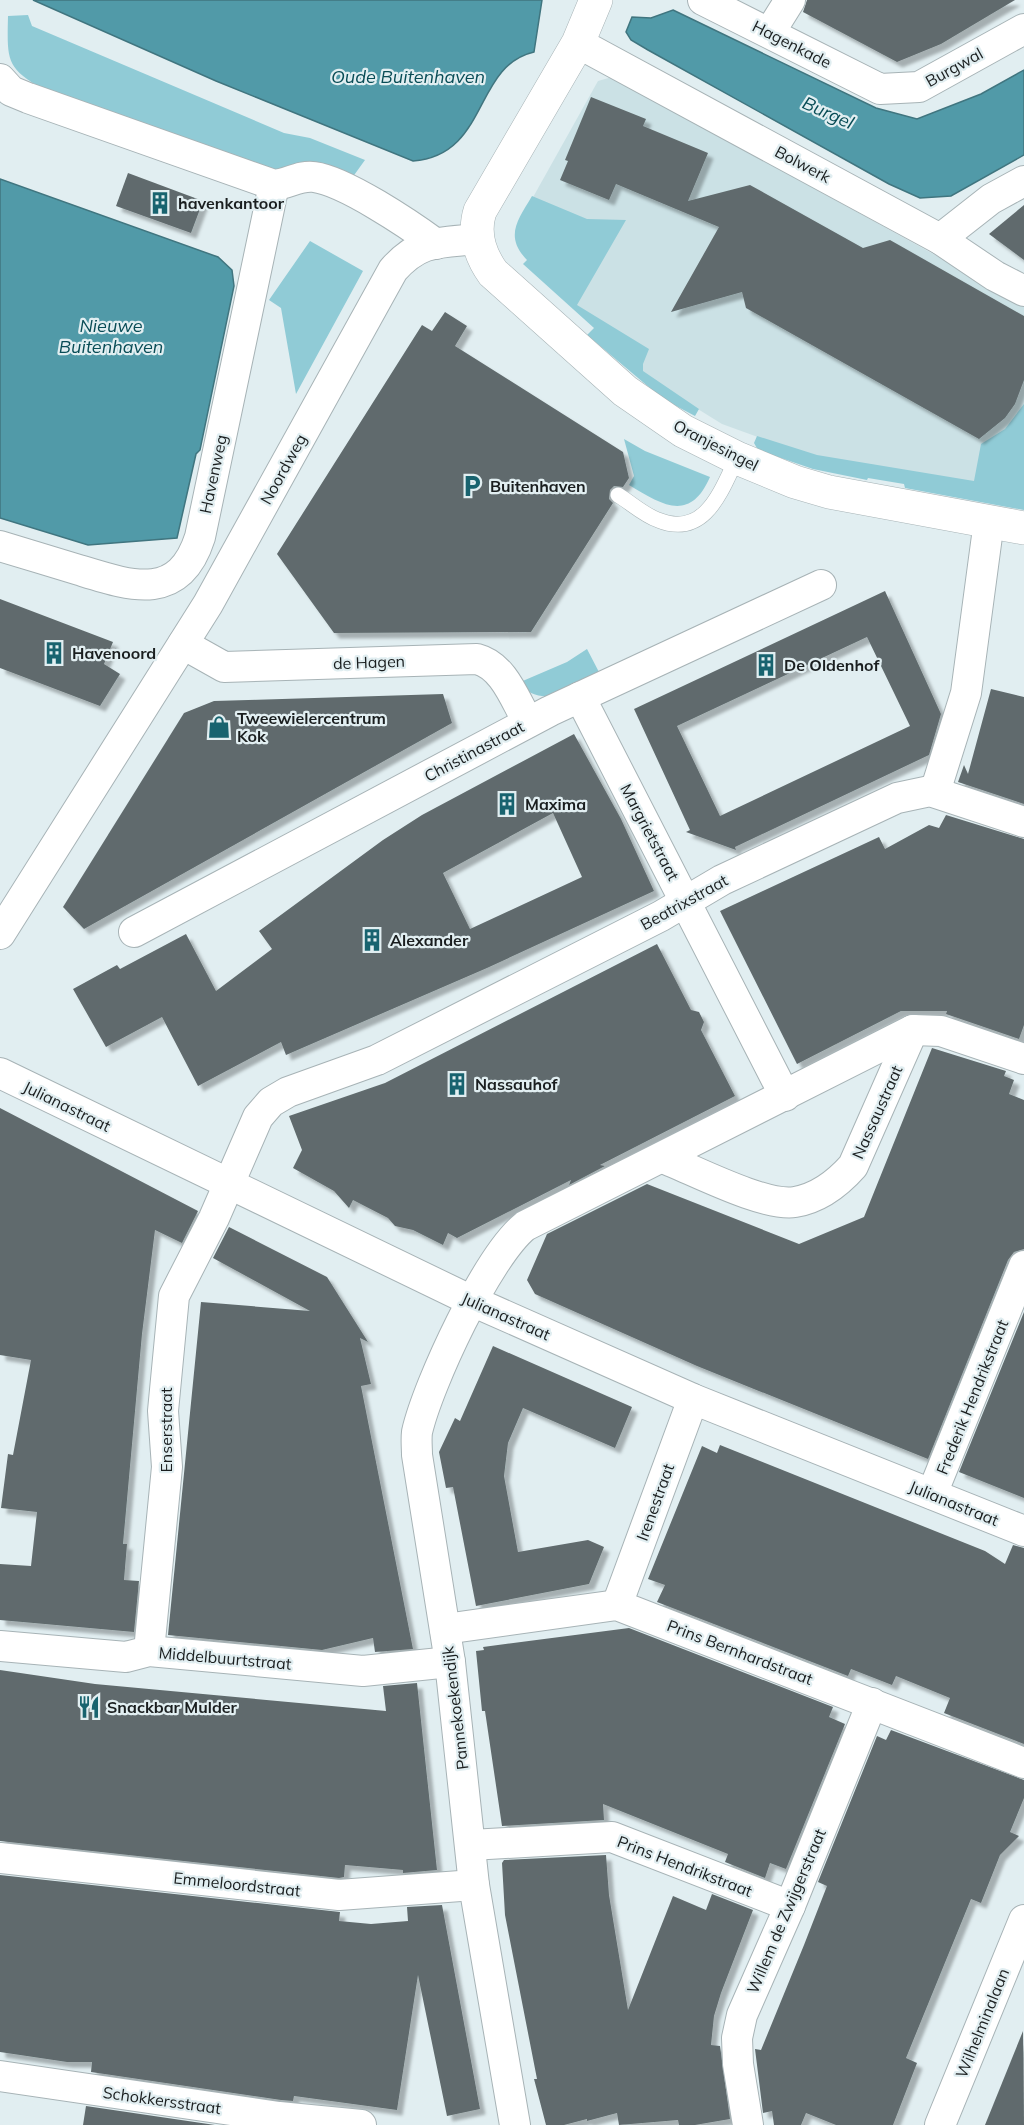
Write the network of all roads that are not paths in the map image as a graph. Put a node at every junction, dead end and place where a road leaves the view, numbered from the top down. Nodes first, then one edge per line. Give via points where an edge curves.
1 (596, 0) edge
2 (703, 0) edge
3 (790, 0) edge
4 (1024, 28) edge
5 (770, 32) junction
6 (578, 43) junction
7 (0, 79) edge
8 (880, 89) joint
9 (1024, 181) edge
10 (274, 185) junction
11 (478, 238) junction
12 (940, 238) junction
13 (436, 244) junction
14 (1024, 291) edge
15 (737, 458) junction
16 (618, 495) dead end
17 (989, 521) junction
18 (1024, 528) edge
19 (0, 546) edge
20 (821, 585) dead end
21 (183, 644) junction
22 (580, 697) junction
23 (528, 722) junction
24 (935, 792) junction
25 (1024, 822) edge
26 (686, 901) junction
27 (134, 932) dead end
28 (0, 934) edge
29 (913, 1030) junction
30 (1024, 1059) edge
31 (0, 1073) edge
32 (785, 1096) junction
33 (663, 1158) junction
34 (227, 1184) junction
35 (1024, 1266) edge
36 (472, 1301) junction
37 (693, 1399) junction
38 (932, 1494) junction
39 (1024, 1531) edge
40 (617, 1605) junction
41 (445, 1629) junction
42 (0, 1646) edge
43 (149, 1651) junction
44 (450, 1662) junction
45 (872, 1703) junction
46 (1024, 1763) edge
47 (471, 1845) junction
48 (0, 1858) edge
49 (474, 1885) junction
50 (790, 1906) junction
51 (1024, 1920) edge
52 (0, 2076) edge
53 (361, 2125) edge
54 (515, 2125) edge
55 (748, 2125) edge
56 (940, 2125) edge

1 - 6 street
2 - 5 street, Hagenkade
3 - 5 street
4 - 8 street, Burgwal via 919,87
5 - 8 street, Hagenkade
6 - 11 street via 480,211
6 - 12 street, Bolwerk
7 - 10 street via 28,98
9 - 12 street via 991,199
10 - 13 street via 309,177 324,180 406,222
10 - 19 street, Havenweg via 200,537 188,562 167,580 136,586
11 - 13 street, Noordweg
11 - 15 street, Oranjesingel via 483,257 499,279 607,376 683,430
12 - 14 street, Bolwerk
13 - 21 street, Noordweg via 412,250 393,270
15 - 16 lane via 716,502 703,516 690,522 656,519
15 - 17 street, Oranjesingel via 822,490
17 - 18 street, Oranjesingel
17 - 24 street via 966,693
20 - 22 street, Christinastraat
21 - 23 street, de Hagen via 224,667 477,659 493,666
21 - 28 street, Noordweg
22 - 23 street, Christinastraat
22 - 26 street, Margrietstraat
23 - 27 street, Christinastraat
24 - 25 street
24 - 26 street, Beatrixstraat via 920,791 897,798 722,880
26 - 32 street, Margrietstraat
26 - 34 street, Beatrixstraat via 377,1060 288,1092 271,1102 258,1117
29 - 30 street via 941,1031
29 - 32 street, Nassaustraat
29 - 33 street, Nassaustraat via 853,1166 838,1182 812,1197 792,1202 769,1200
31 - 34 street, Julianastraat
32 - 33 street, Nassaustraat
33 - 36 street, Nassaustraat via 525,1226 501,1251
34 - 36 street, Julianastraat
34 - 43 street, Enserstraat via 174,1296 163,1411 167,1467
35 - 38 street, Frederik Hendrikstraat
36 - 37 street, Julianastraat
36 - 41 street, Pannekoekendijk via 424,1408 417,1435 419,1473
37 - 38 street, Julianastraat
37 - 40 street, Irenestraat
38 - 39 street, Julianastraat
40 - 41 street, Prins Bernhardstraat
40 - 45 street, Prins Bernhardstraat
41 - 44 street, Pannekoekendijk
42 - 43 street, Middelbuurtstraat via 126,1657
43 - 44 street, Middelbuurtstraat via 363,1671
44 - 47 street, Pannekoekendijk
45 - 46 street, Prins Bernhardstraat
45 - 50 street, Willem de Zwijgerstraat
47 - 49 street, Pannekoekendijk
47 - 50 street, Prins Hendrikstraat via 612,1837
48 - 49 street, Emmeloordstraat via 339,1895
49 - 54 street, Pannekoekendijk
50 - 55 street, Willem de Zwijgerstraat via 742,2015 737,2038
51 - 56 street, Wilhelminalaan
52 - 53 street, Schokkersstraat via 279,2117

